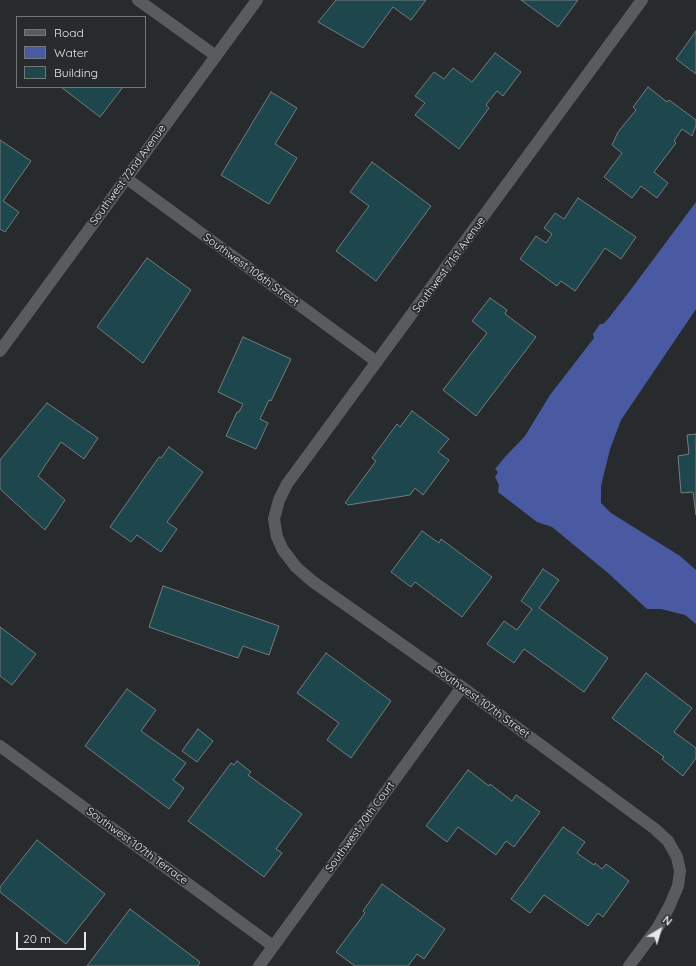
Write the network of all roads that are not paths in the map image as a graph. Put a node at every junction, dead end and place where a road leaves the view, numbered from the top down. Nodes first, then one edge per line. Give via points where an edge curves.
1 (138, 0) edge
2 (257, 0) edge
3 (642, 0) edge
4 (216, 56) junction
5 (126, 178) junction
6 (0, 351) edge
7 (377, 362) junction
8 (277, 537) joint
9 (462, 687) junction
10 (0, 746) edge
11 (273, 946) junction
12 (259, 966) edge
13 (629, 966) edge

1 - 4 street
2 - 4 street, Southwest 72nd Avenue
3 - 7 street, Southwest 71st Avenue
4 - 5 street, Southwest 72nd Avenue
5 - 6 street, Southwest 72nd Avenue
5 - 7 street, Southwest 106th Street
7 - 8 street, Southwest 71st Avenue via 287,484 274,519
8 - 9 street, Southwest 107th Street via 296,567 312,581
9 - 11 street, Southwest 70th Court
9 - 13 street, Southwest 107th Street via 655,829 671,846 680,871 678,886 670,907
10 - 11 street, Southwest 107th Terrace
11 - 12 street, Southwest 70th Court

